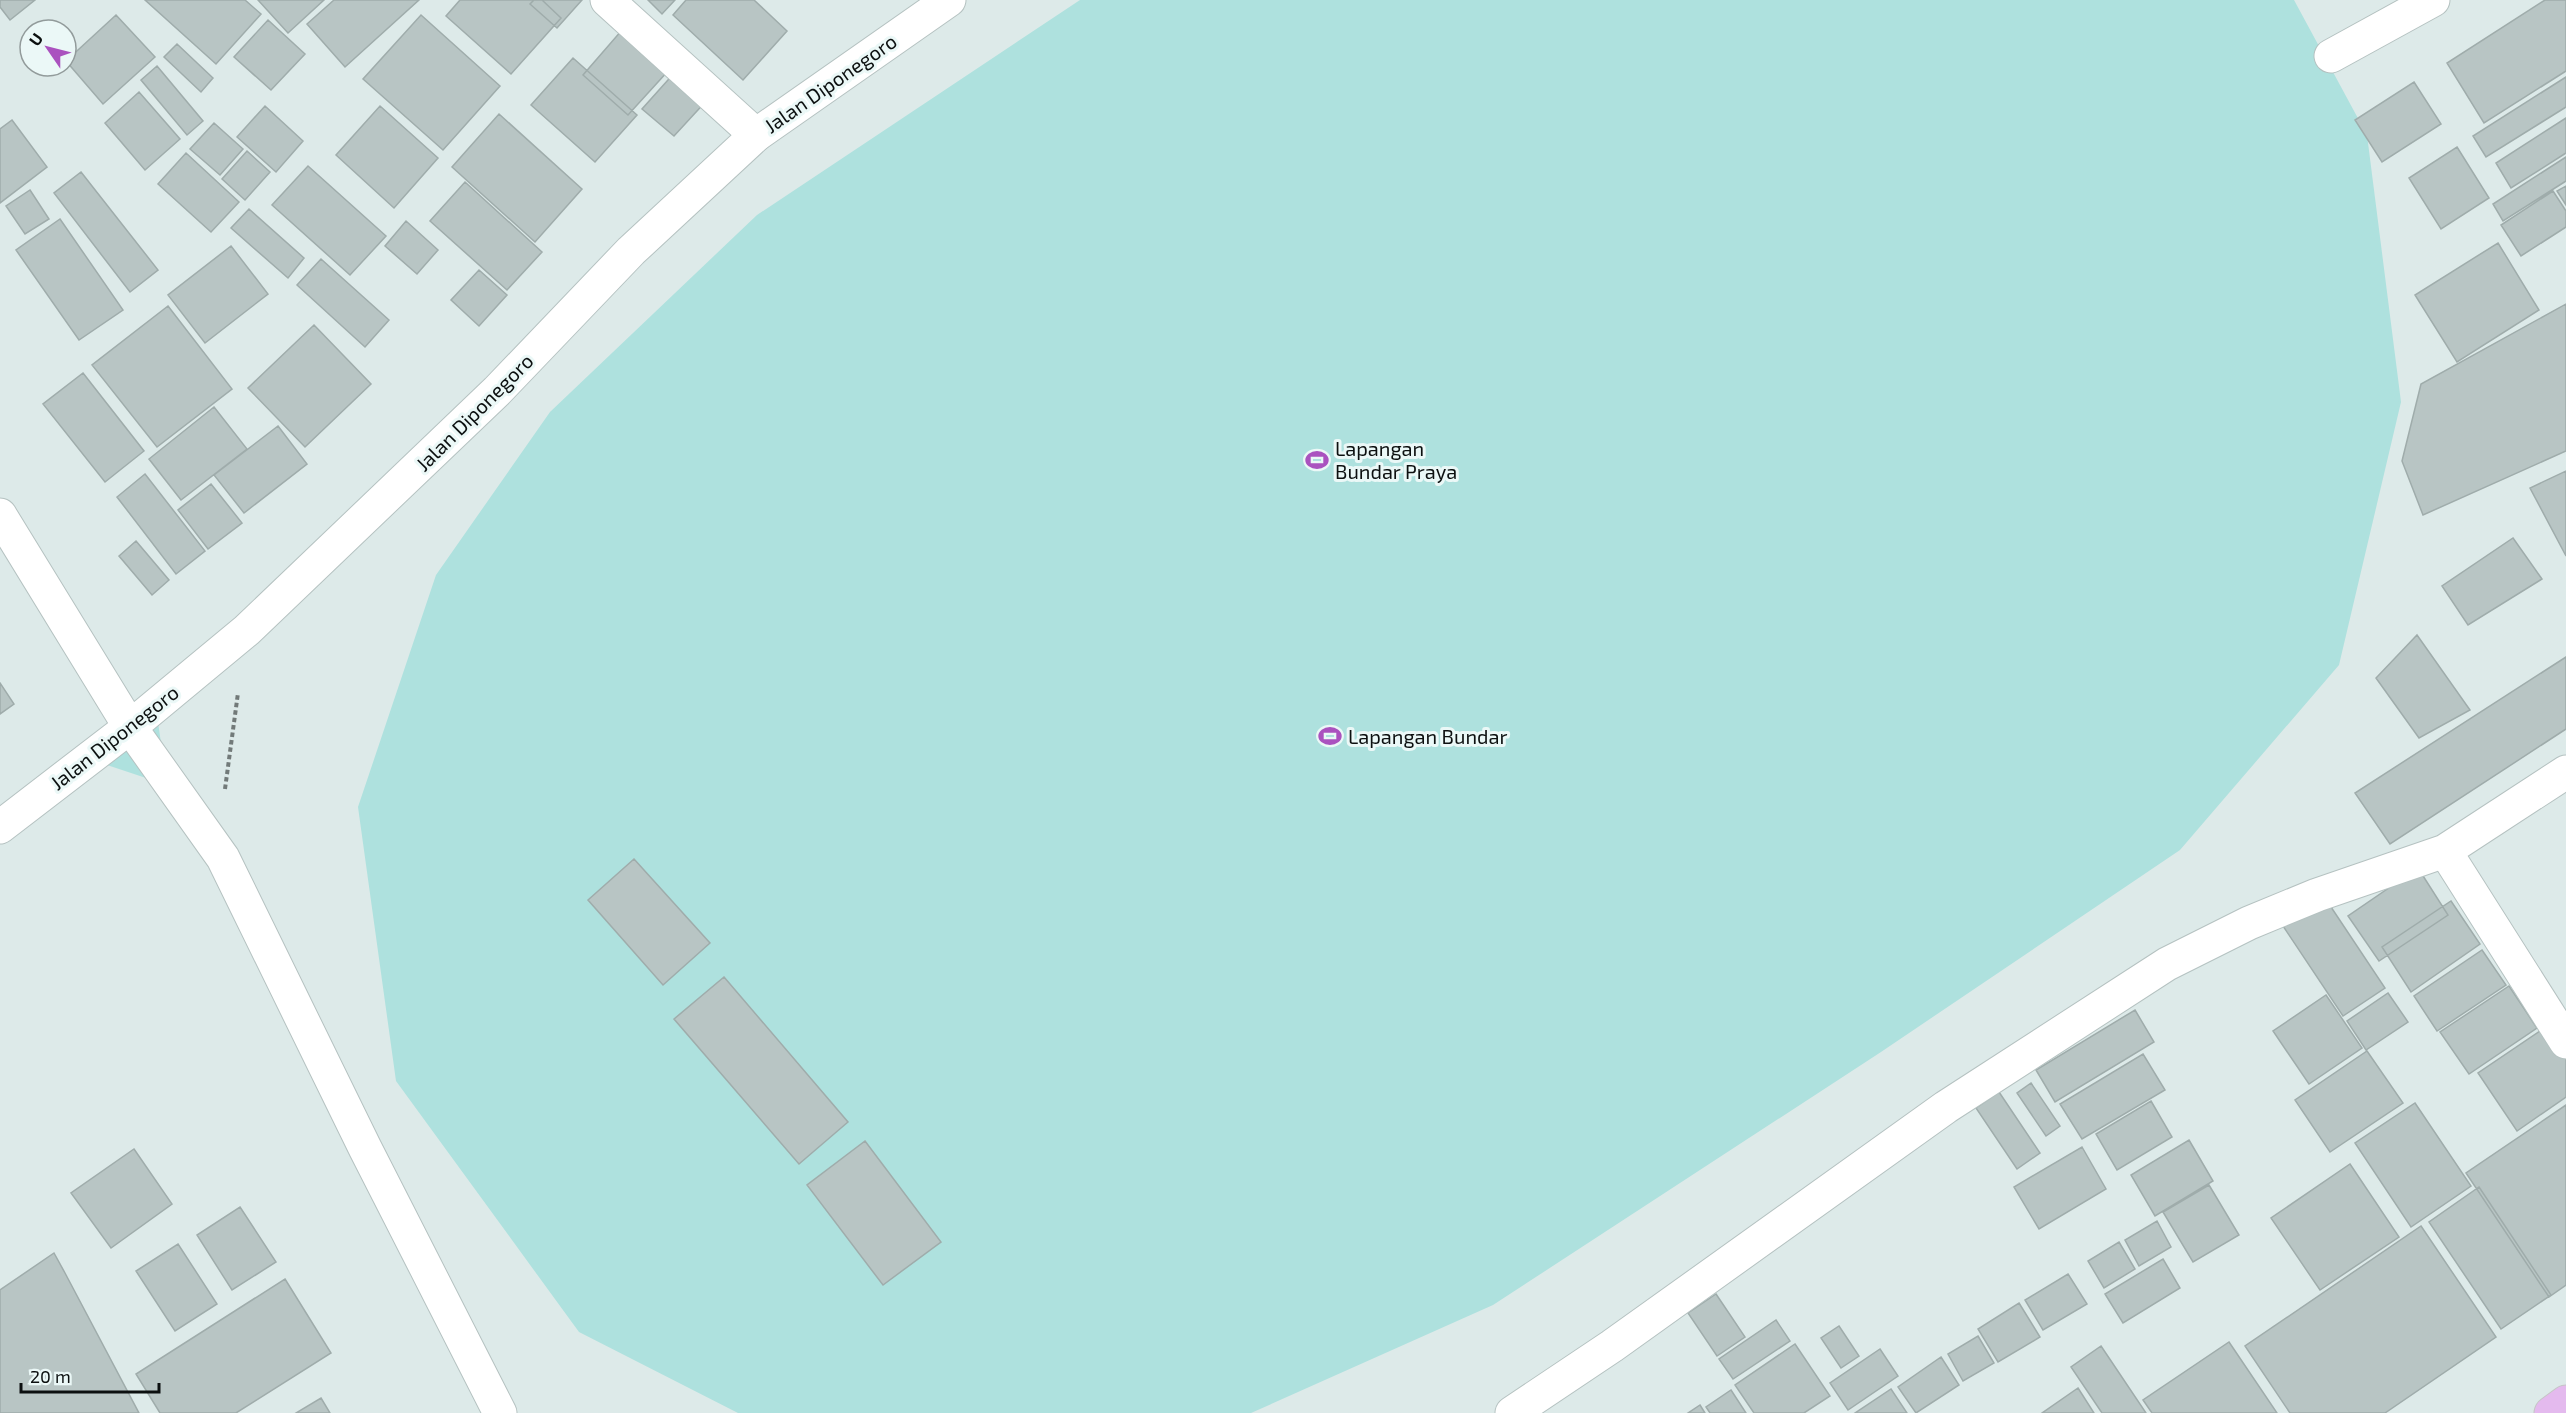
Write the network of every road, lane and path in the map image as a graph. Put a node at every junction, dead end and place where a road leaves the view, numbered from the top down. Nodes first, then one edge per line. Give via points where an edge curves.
1 (607, 0) edge
2 (949, 0) edge
3 (2433, 0) edge
4 (2331, 56) dead end
5 (756, 135) junction
6 (0, 515) edge
7 (247, 630) junction
8 (130, 727) junction
9 (2566, 772) edge
10 (225, 795) dead end
11 (0, 827) edge
12 (2445, 850) junction
13 (2566, 1042) edge
14 (2566, 1402) edge
15 (500, 1413) edge
16 (1512, 1413) edge
17 (2551, 1413) edge

1 - 5 street
2 - 5 street, Jalan Diponegoro
3 - 4 street
5 - 7 street, Jalan Diponegoro via 631,251 497,392
6 - 8 street
7 - 8 street, Jalan Diponegoro
7 - 10 path
8 - 11 street, Jalan Diponegoro
8 - 15 street via 223,858
9 - 12 street
12 - 13 street
12 - 16 street via 2248,923 2167,964 1946,1107 1622,1340
14 - 17 highway

